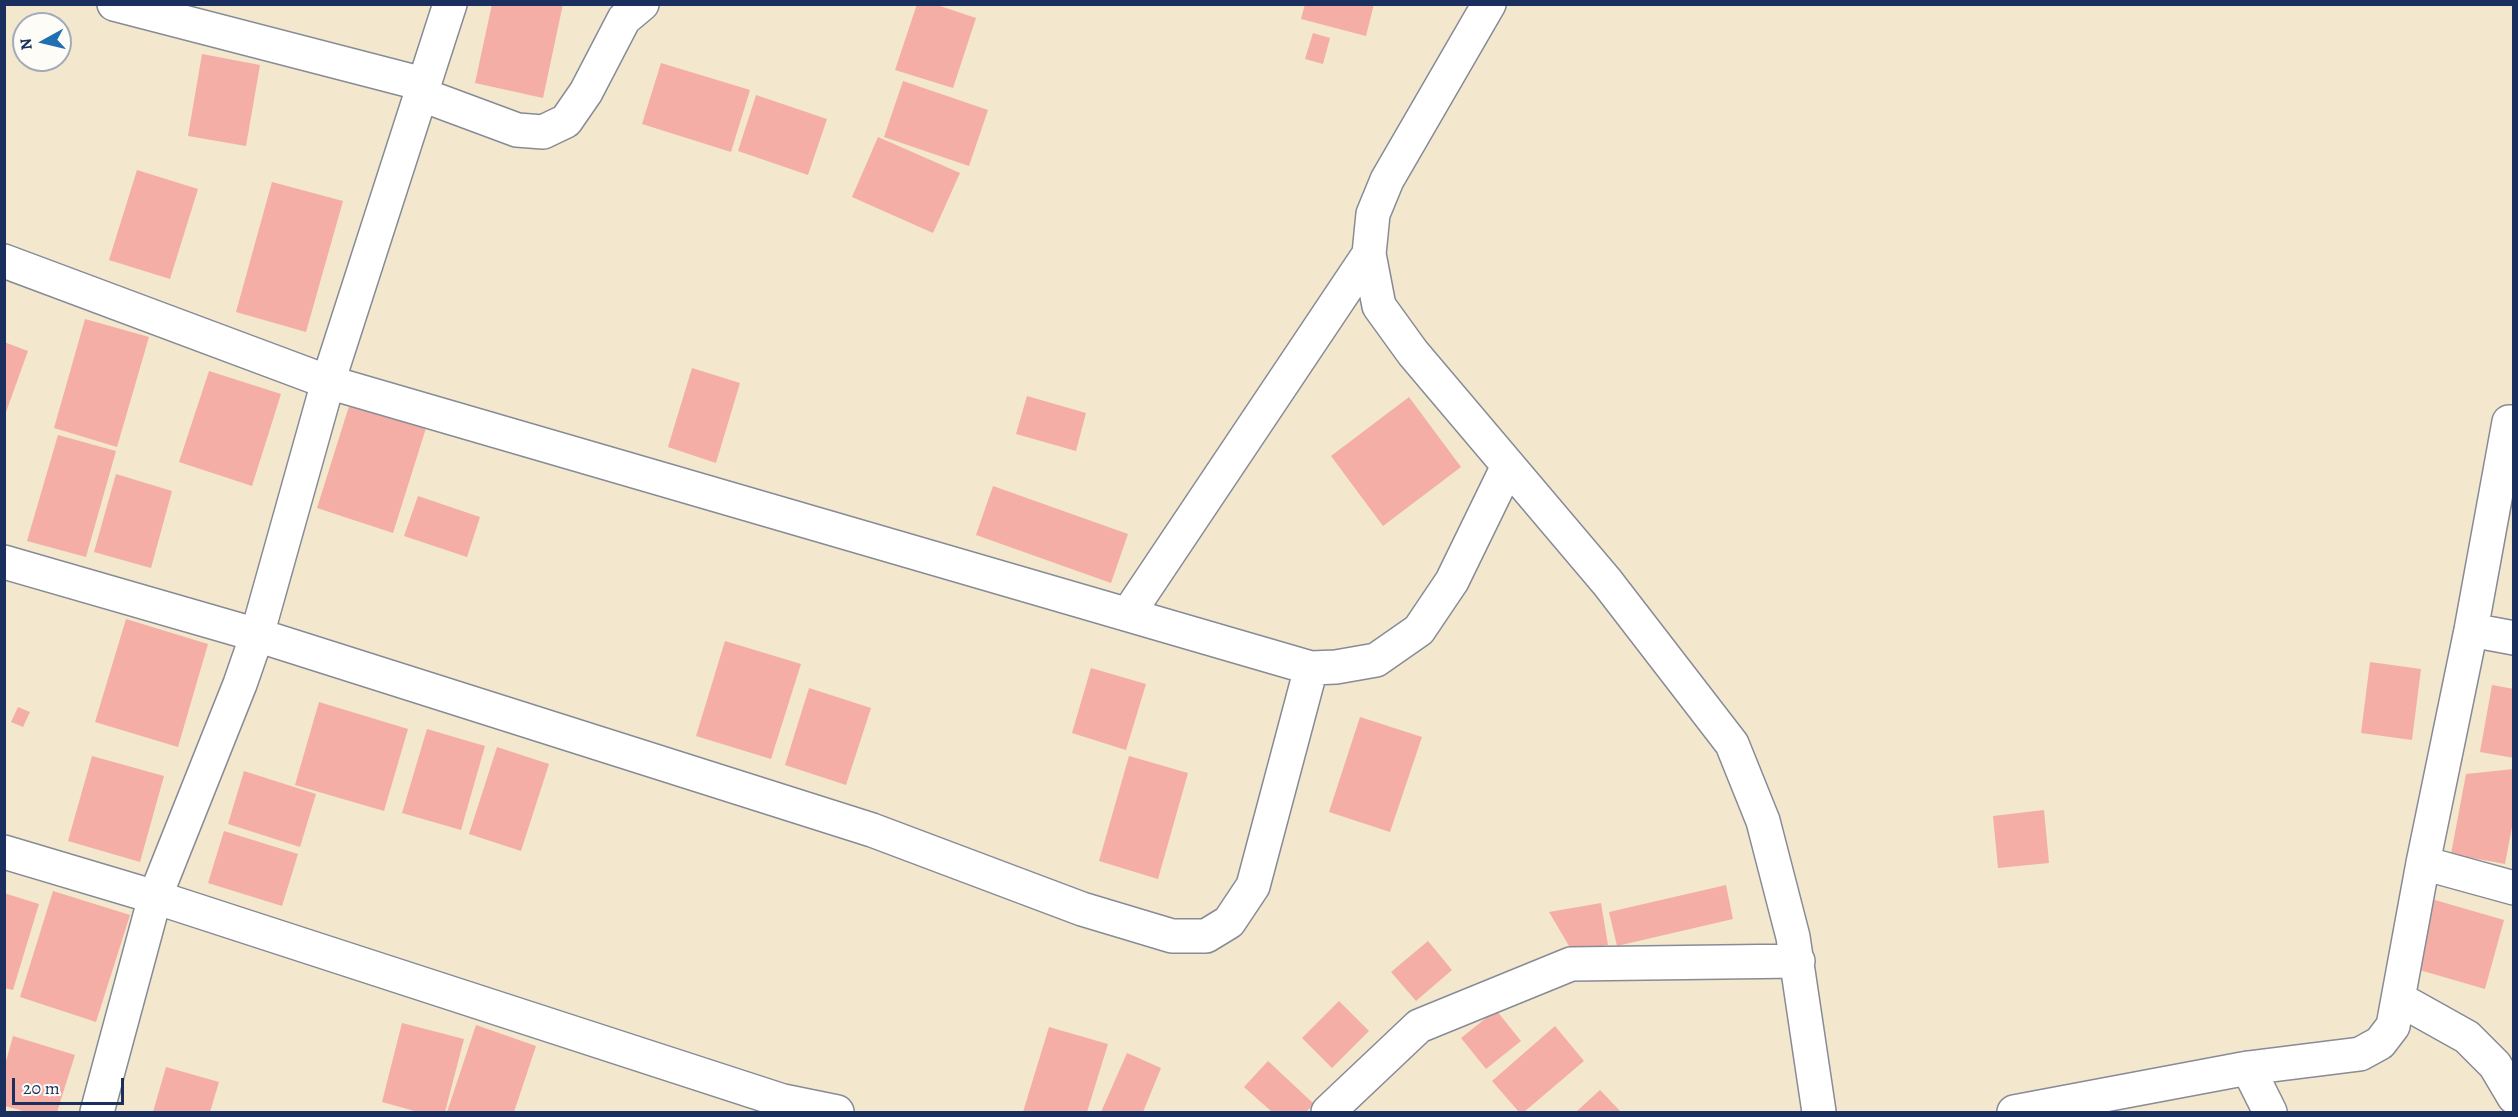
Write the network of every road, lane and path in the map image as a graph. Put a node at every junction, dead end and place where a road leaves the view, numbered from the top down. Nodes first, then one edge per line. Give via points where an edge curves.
1 (114, 4) edge
2 (450, 4) edge
3 (642, 4) edge
4 (1489, 4) edge
5 (422, 89) junction
6 (1369, 254) junction
7 (4, 261) edge
8 (328, 382) junction
9 (2512, 417) edge
10 (1508, 466) junction
11 (4, 562) edge
12 (1128, 614) junction
13 (2471, 630) junction
14 (257, 635) junction
15 (2514, 638) edge
16 (1311, 668) junction
17 (4, 852) edge
18 (2423, 863) junction
19 (2514, 888) edge
20 (155, 897) junction
21 (1798, 961) junction
22 (2399, 999) junction
23 (2248, 1068) junction
24 (2514, 1096) edge
25 (781, 1107) edge
26 (2017, 1112) edge
27 (97, 1113) edge
28 (837, 1113) edge
29 (1328, 1113) edge
30 (1819, 1113) edge
31 (2270, 1113) edge

1 - 5 street
2 - 5 street
3 - 5 street via 624,19 586,92 566,121 543,132 518,130
4 - 6 street via 1387,180 1372,214
5 - 8 street
6 - 10 street via 1379,306 1413,353
6 - 12 street
7 - 8 street
8 - 12 street
8 - 14 street
9 - 13 street
10 - 16 street via 1452,581 1419,630 1376,660
10 - 21 street via 1607,582 1732,744 1763,821
11 - 14 street
12 - 16 street
13 - 15 street
13 - 18 street
14 - 16 street via 872,830 1082,909 1172,936 1206,936 1229,922 1253,886
14 - 20 street
17 - 20 street
18 - 19 street
18 - 22 street
20 - 25 street
20 - 27 street
21 - 29 street via 1571,964 1419,1026
21 - 30 street
22 - 23 street via 2393,1026 2380,1043 2360,1054
22 - 24 street via 2467,1037 2495,1065
23 - 26 street
23 - 31 street
25 - 28 street

